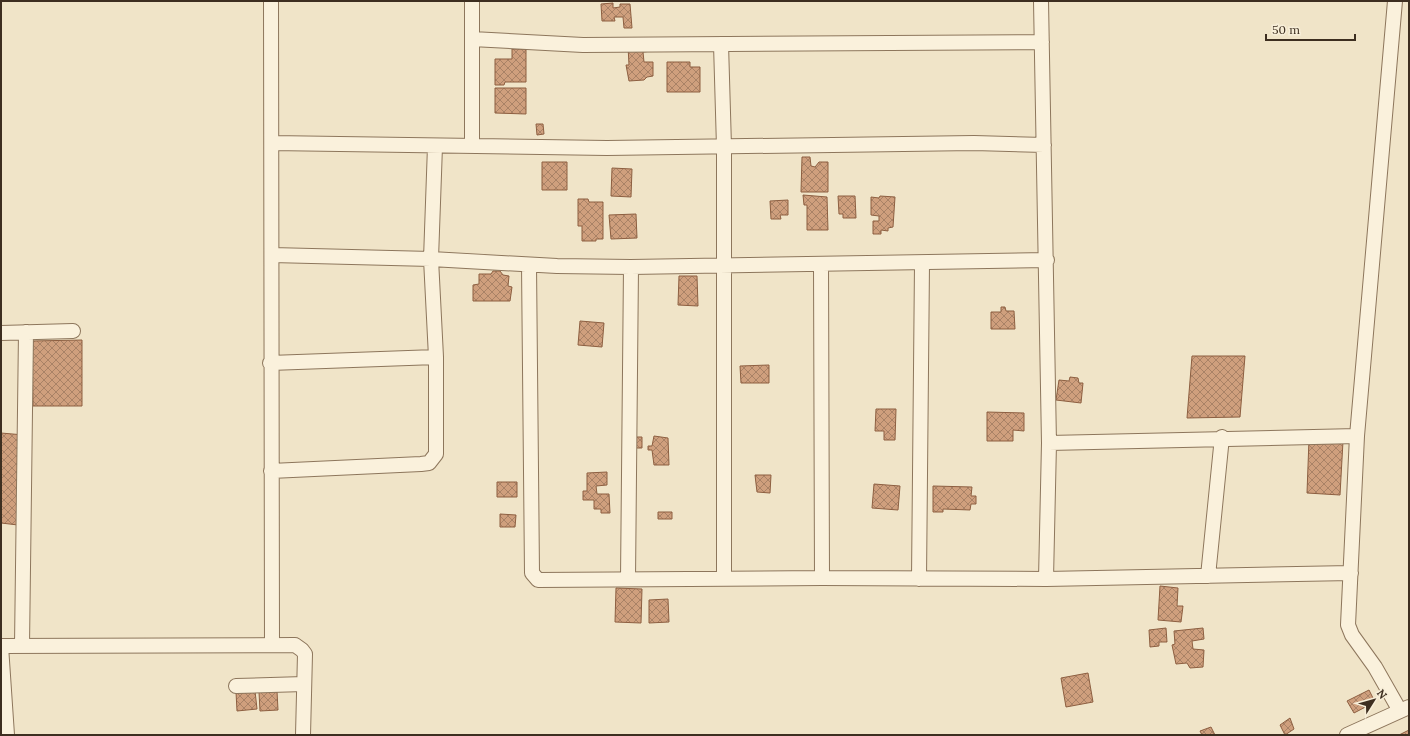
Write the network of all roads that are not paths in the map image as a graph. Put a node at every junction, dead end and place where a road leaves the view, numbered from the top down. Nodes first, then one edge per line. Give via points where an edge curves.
1 (271, 1) edge
2 (472, 1) edge
3 (1041, 1) edge
4 (1395, 1) edge
5 (472, 39) junction
6 (1042, 42) junction
7 (720, 44) junction
8 (272, 143) junction
9 (1044, 145) junction
10 (435, 146) junction
11 (472, 146) junction
12 (724, 147) junction
13 (272, 254) junction
14 (431, 259) junction
15 (1047, 260) junction
16 (821, 264) junction
17 (922, 264) junction
18 (529, 265) junction
19 (724, 265) junction
20 (631, 267) junction
21 (73, 331) dead end
22 (26, 332) junction
23 (1, 333) edge
24 (436, 357) junction
25 (270, 363) junction
26 (1357, 436) junction
27 (1222, 437) junction
28 (1049, 443) junction
29 (271, 471) junction
30 (1351, 573) junction
31 (1208, 576) junction
32 (822, 578) junction
33 (628, 579) junction
34 (724, 579) junction
35 (919, 579) junction
36 (1046, 579) junction
37 (272, 645) junction
38 (1, 646) edge
39 (22, 646) junction
40 (304, 684) junction
41 (236, 686) dead end
42 (1404, 709) edge
43 (7, 735) edge
44 (304, 735) edge
45 (1347, 735) edge

1 - 8 street
2 - 5 street
3 - 6 street
4 - 26 street
5 - 7 street via 583,45
5 - 11 street
6 - 7 street
6 - 9 street
7 - 12 street
8 - 10 street
8 - 13 street
9 - 12 street via 974,143
9 - 15 street
10 - 11 street
10 - 14 street
11 - 12 street
12 - 19 street
13 - 14 street
13 - 25 street
14 - 18 street
14 - 24 street
15 - 17 street
15 - 28 street
16 - 17 street
16 - 19 street
16 - 32 street
17 - 35 street
18 - 20 street
18 - 33 street via 532,573 535,579 542,581
19 - 20 street
19 - 34 street
20 - 33 street
21 - 22 street
22 - 23 street
22 - 39 street
24 - 25 street
24 - 29 street via 436,454 429,463
25 - 29 street
26 - 27 street
26 - 30 street
27 - 28 street
27 - 31 street
28 - 36 street
29 - 37 street
30 - 31 street
30 - 42 street via 1348,625 1352,635
31 - 36 street
32 - 34 street
32 - 35 street
33 - 34 street
35 - 36 street
37 - 39 street
37 - 40 street via 295,646 302,650 305,654
38 - 39 street
38 - 43 street
40 - 41 street
40 - 44 street
42 - 45 street

